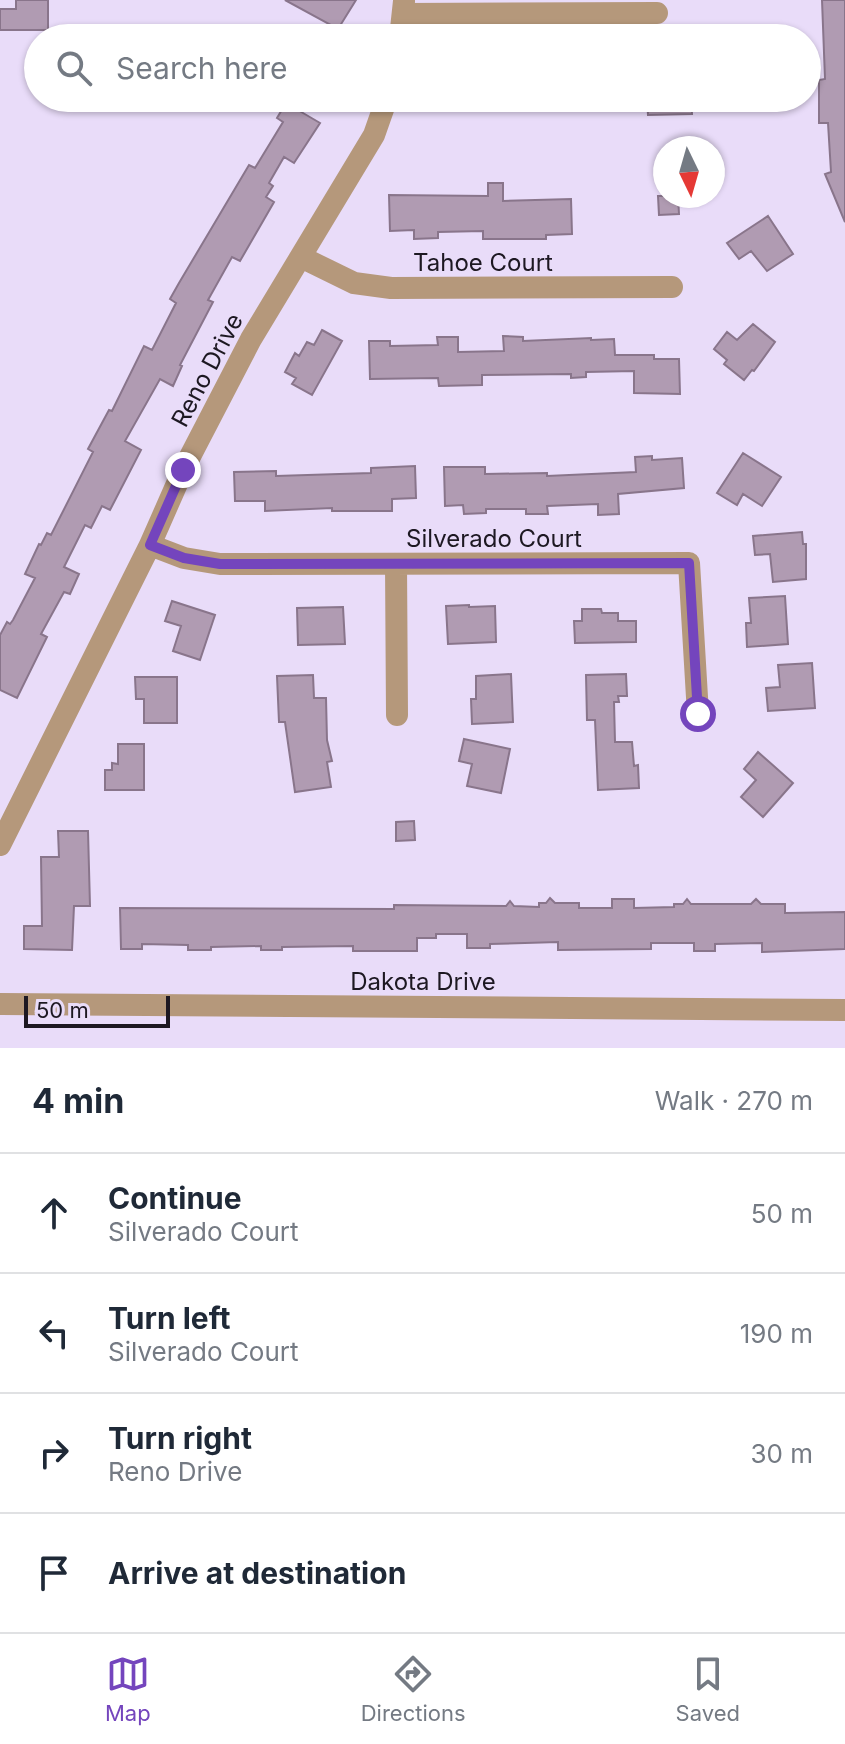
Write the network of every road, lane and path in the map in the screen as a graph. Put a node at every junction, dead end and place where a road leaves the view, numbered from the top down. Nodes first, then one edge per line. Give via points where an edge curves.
1 (404, 7) edge
2 (657, 13) dead end
3 (382, 112) edge
4 (301, 257) junction
5 (672, 287) dead end
6 (150, 545) junction
7 (396, 564) junction
8 (698, 714) dead end
9 (397, 715) dead end
10 (0, 845) edge
11 (0, 1004) edge
12 (845, 1010) edge

1 - 2 street
3 - 4 street, Reno Drive via 374,135
4 - 5 street, Tahoe Court via 354,283 391,288
4 - 6 street, Reno Drive via 251,339
6 - 7 street, Silverado Court via 220,564
6 - 10 street, Reno Drive
7 - 8 street, Silverado Court via 689,563
7 - 9 street
11 - 12 street, Dakota Drive

